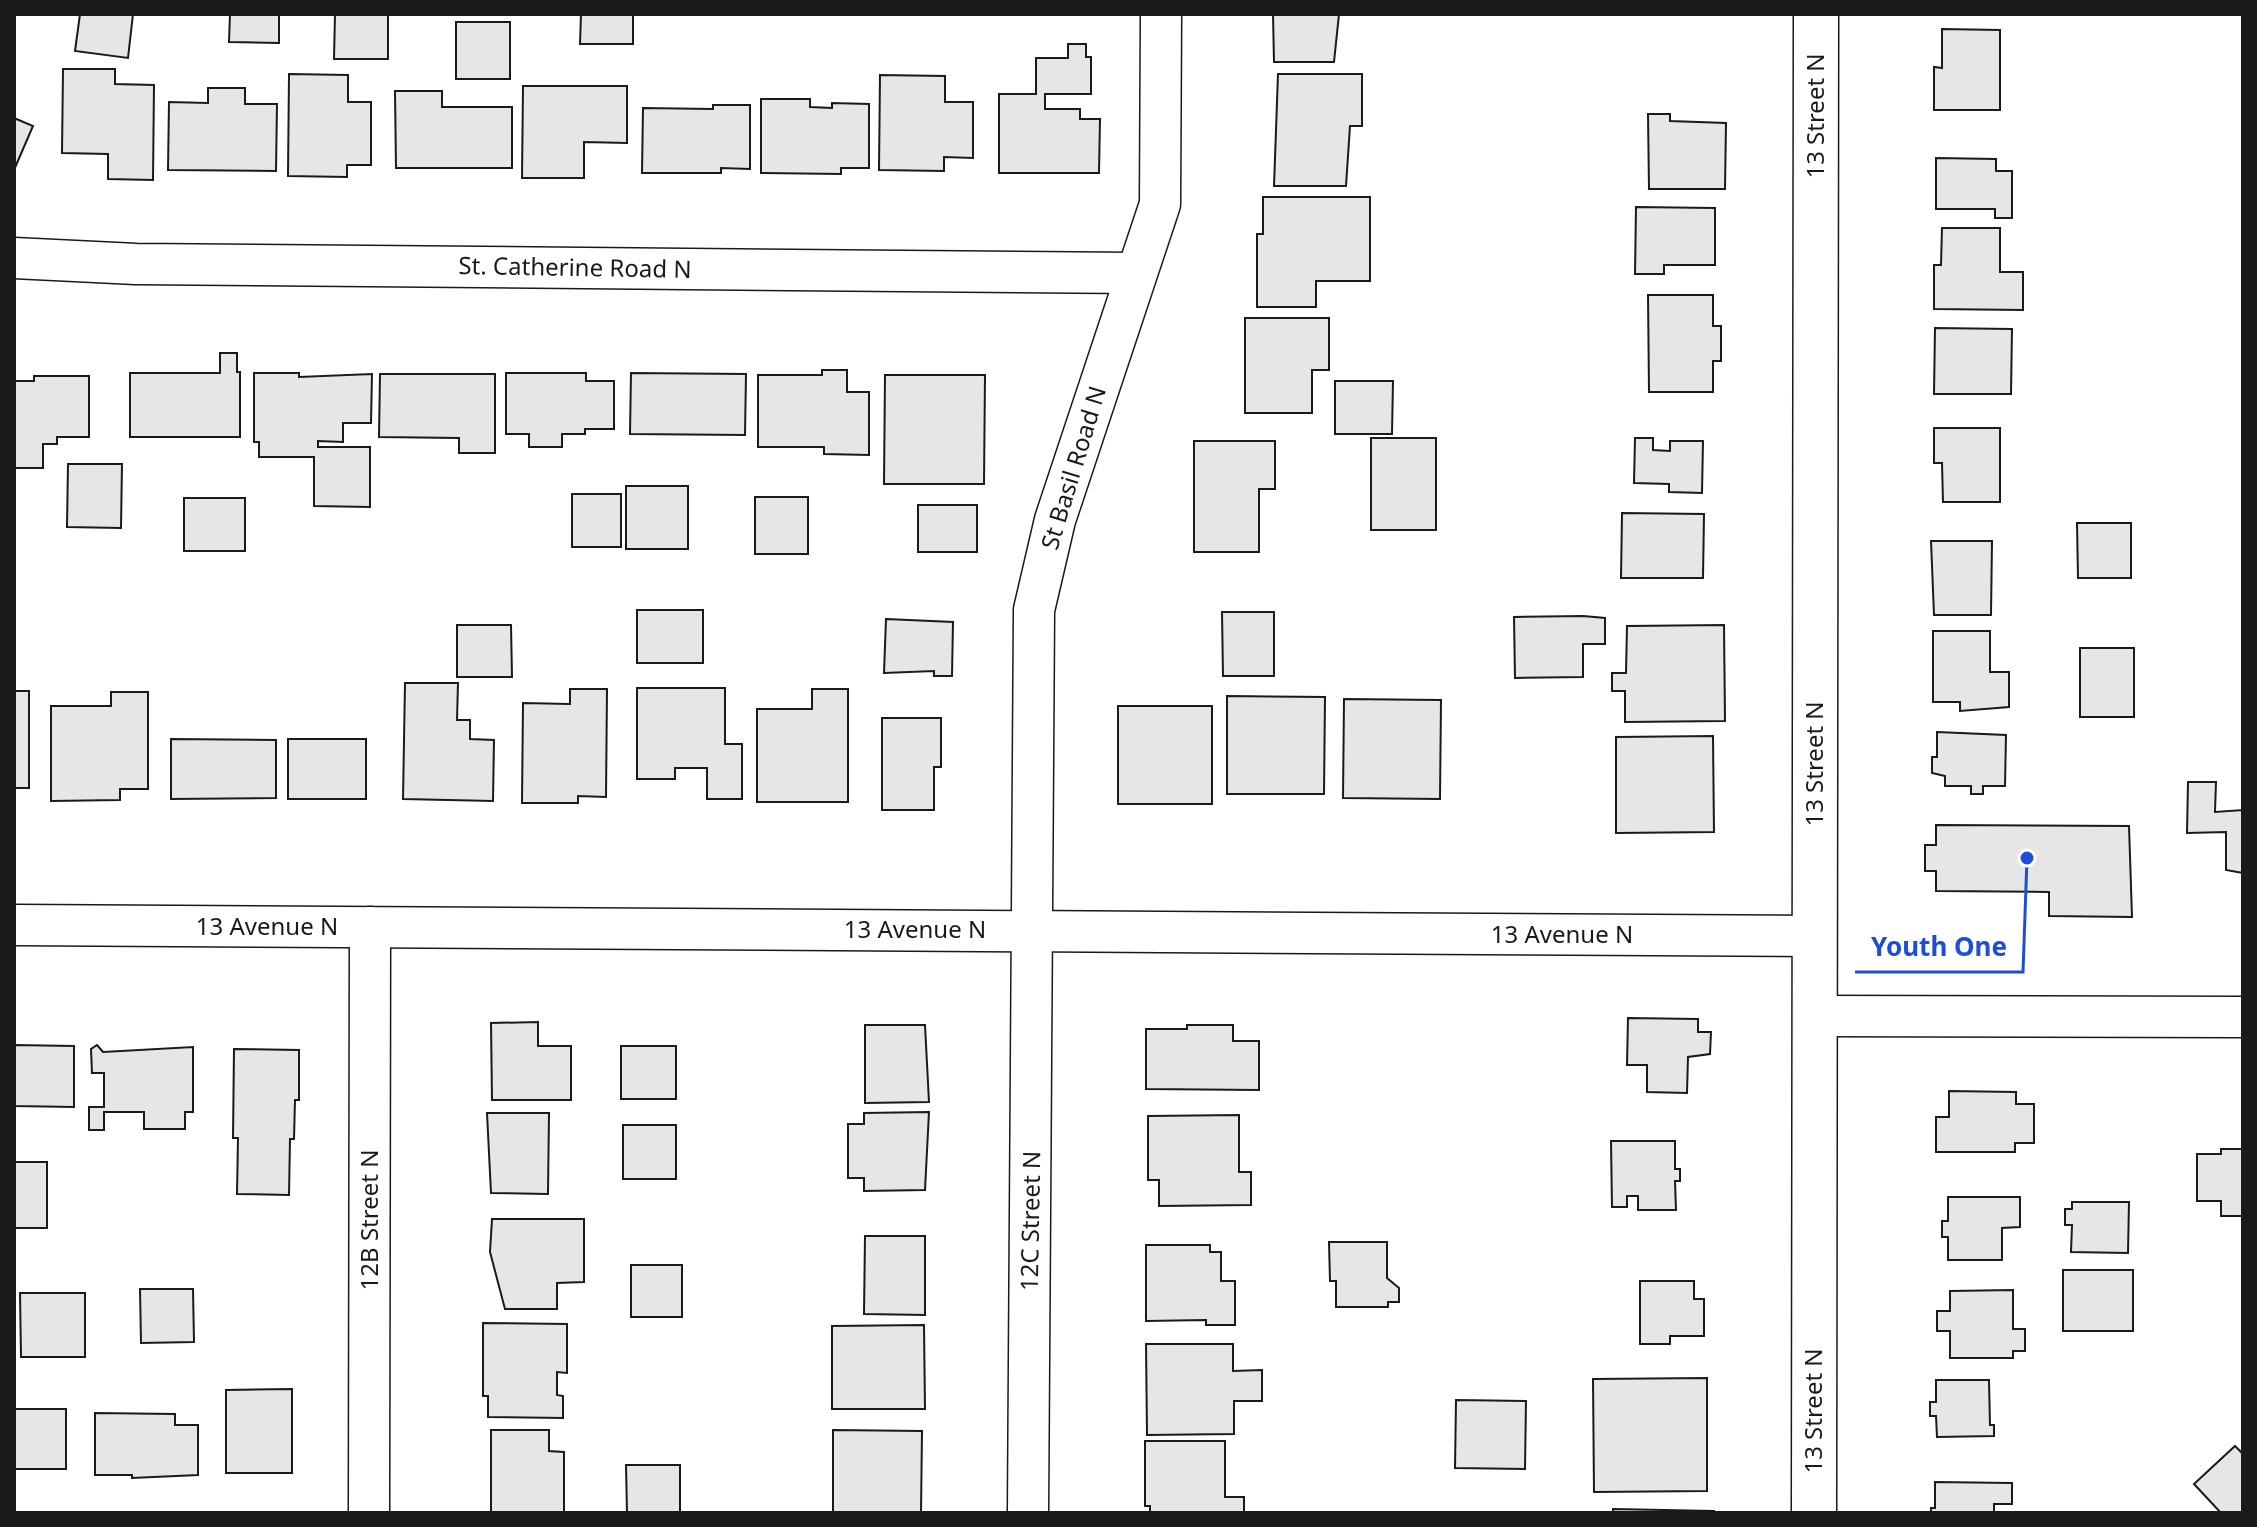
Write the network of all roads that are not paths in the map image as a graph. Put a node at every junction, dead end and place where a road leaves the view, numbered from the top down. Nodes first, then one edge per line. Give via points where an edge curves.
1 (1161, 14) edge
2 (1816, 14) edge
3 (14, 258) edge
4 (1136, 273) junction
5 (14, 925) edge
6 (370, 927) junction
7 (1034, 930) junction
8 (1815, 936) junction
9 (1814, 1016) junction
10 (2243, 1017) edge
11 (369, 1513) edge
12 (1028, 1513) edge
13 (1814, 1513) edge

1 - 4 street, St Basil Road N via 1160,204
2 - 8 street, 13 Street N
3 - 4 street, St. Catherine Road N via 136,264
4 - 7 street, St Basil Road N via 1038,582 1033,641
5 - 6 street, 13 Avenue N
6 - 7 street, 13 Avenue N
6 - 11 street, 12B Street N
7 - 8 street, 13 Avenue N
7 - 12 street, 12C Street N
8 - 9 street, 13 Street N
9 - 10 street
9 - 13 street, 13 Street N

